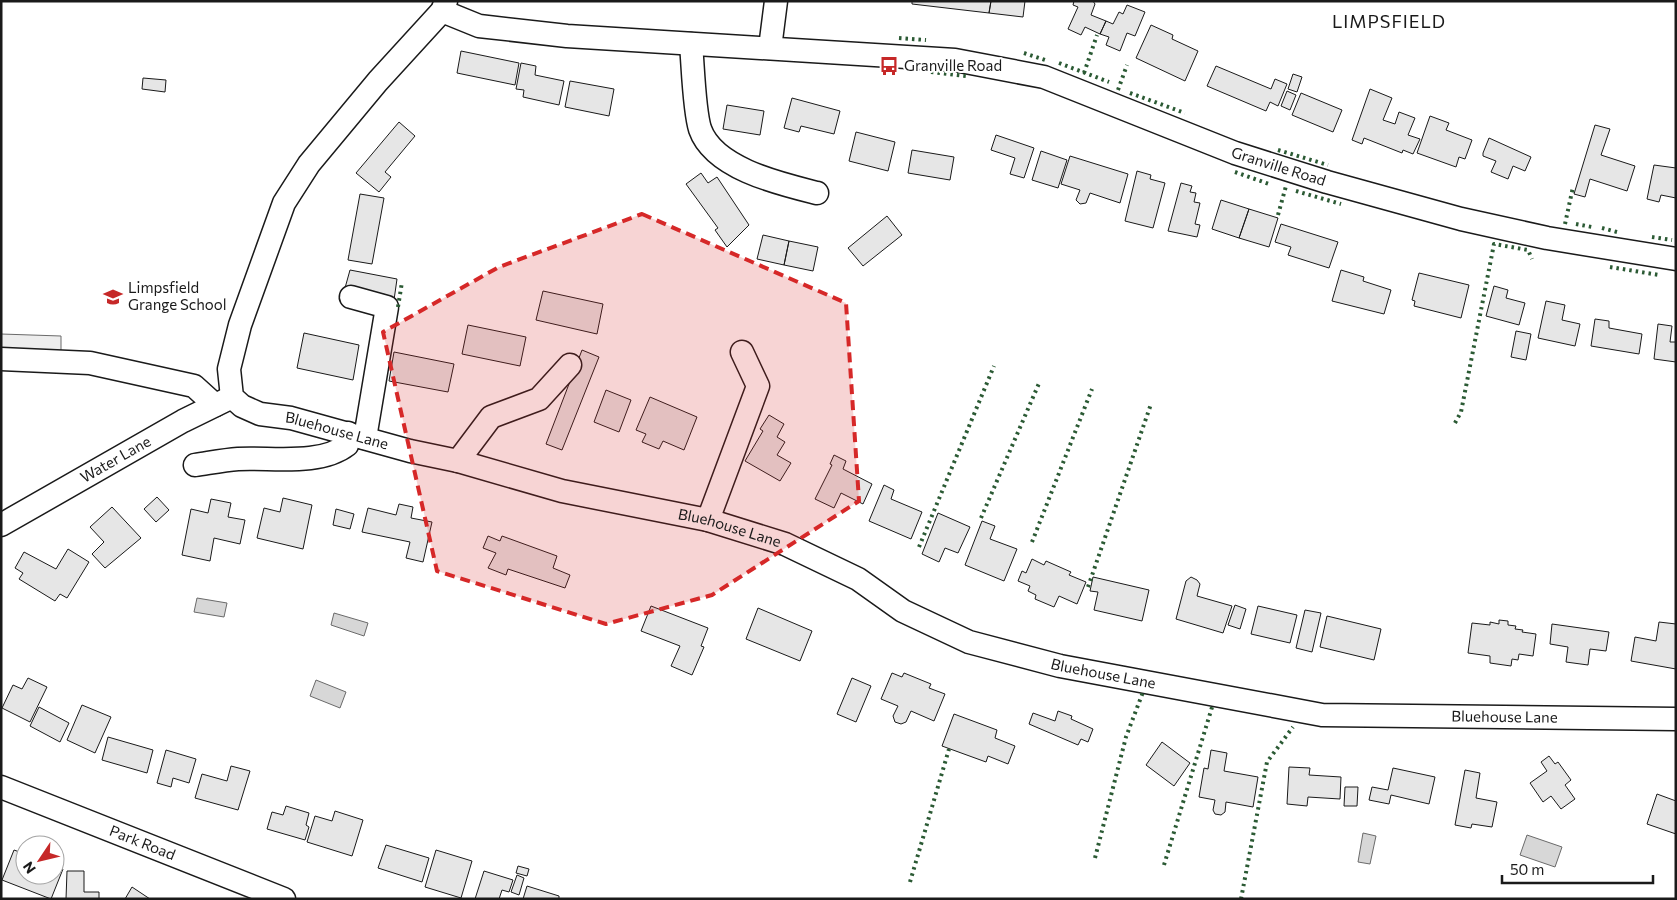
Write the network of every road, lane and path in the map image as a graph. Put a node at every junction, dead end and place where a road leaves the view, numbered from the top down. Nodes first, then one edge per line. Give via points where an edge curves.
1 (776, 1) edge
2 (444, 6) edge
3 (691, 44) junction
4 (770, 48) junction
5 (817, 194) dead end
6 (1676, 259) edge
7 (351, 296) dead end
8 (742, 352) dead end
9 (1, 359) edge
10 (570, 365) dead end
11 (224, 401) junction
12 (356, 436) junction
13 (458, 461) junction
14 (195, 465) dead end
15 (708, 520) junction
16 (1, 525) edge
17 (1676, 718) edge
18 (1, 787) edge
19 (284, 899) edge

1 - 4 street
2 - 3 street, Granville Road via 479,26 567,36
2 - 11 street via 309,164 284,203 240,325
3 - 4 street, Granville Road
3 - 5 street via 700,129 712,147 764,179
4 - 6 street, Granville Road via 955,60 1044,77 1236,153 1346,187 1461,219 1547,238
7 - 12 street via 388,307
8 - 15 street via 758,386
9 - 11 street via 100,365 194,386
10 - 13 street via 539,399 491,416
11 - 12 street, Bluehouse Lane via 260,414 291,418
11 - 16 street, Water Lane
12 - 13 street, Bluehouse Lane
12 - 14 street via 336,453
13 - 15 street, Bluehouse Lane via 562,491
15 - 17 street, Bluehouse Lane via 785,544 858,579 903,611 969,642 1060,666 1322,715
18 - 19 street, Park Road

